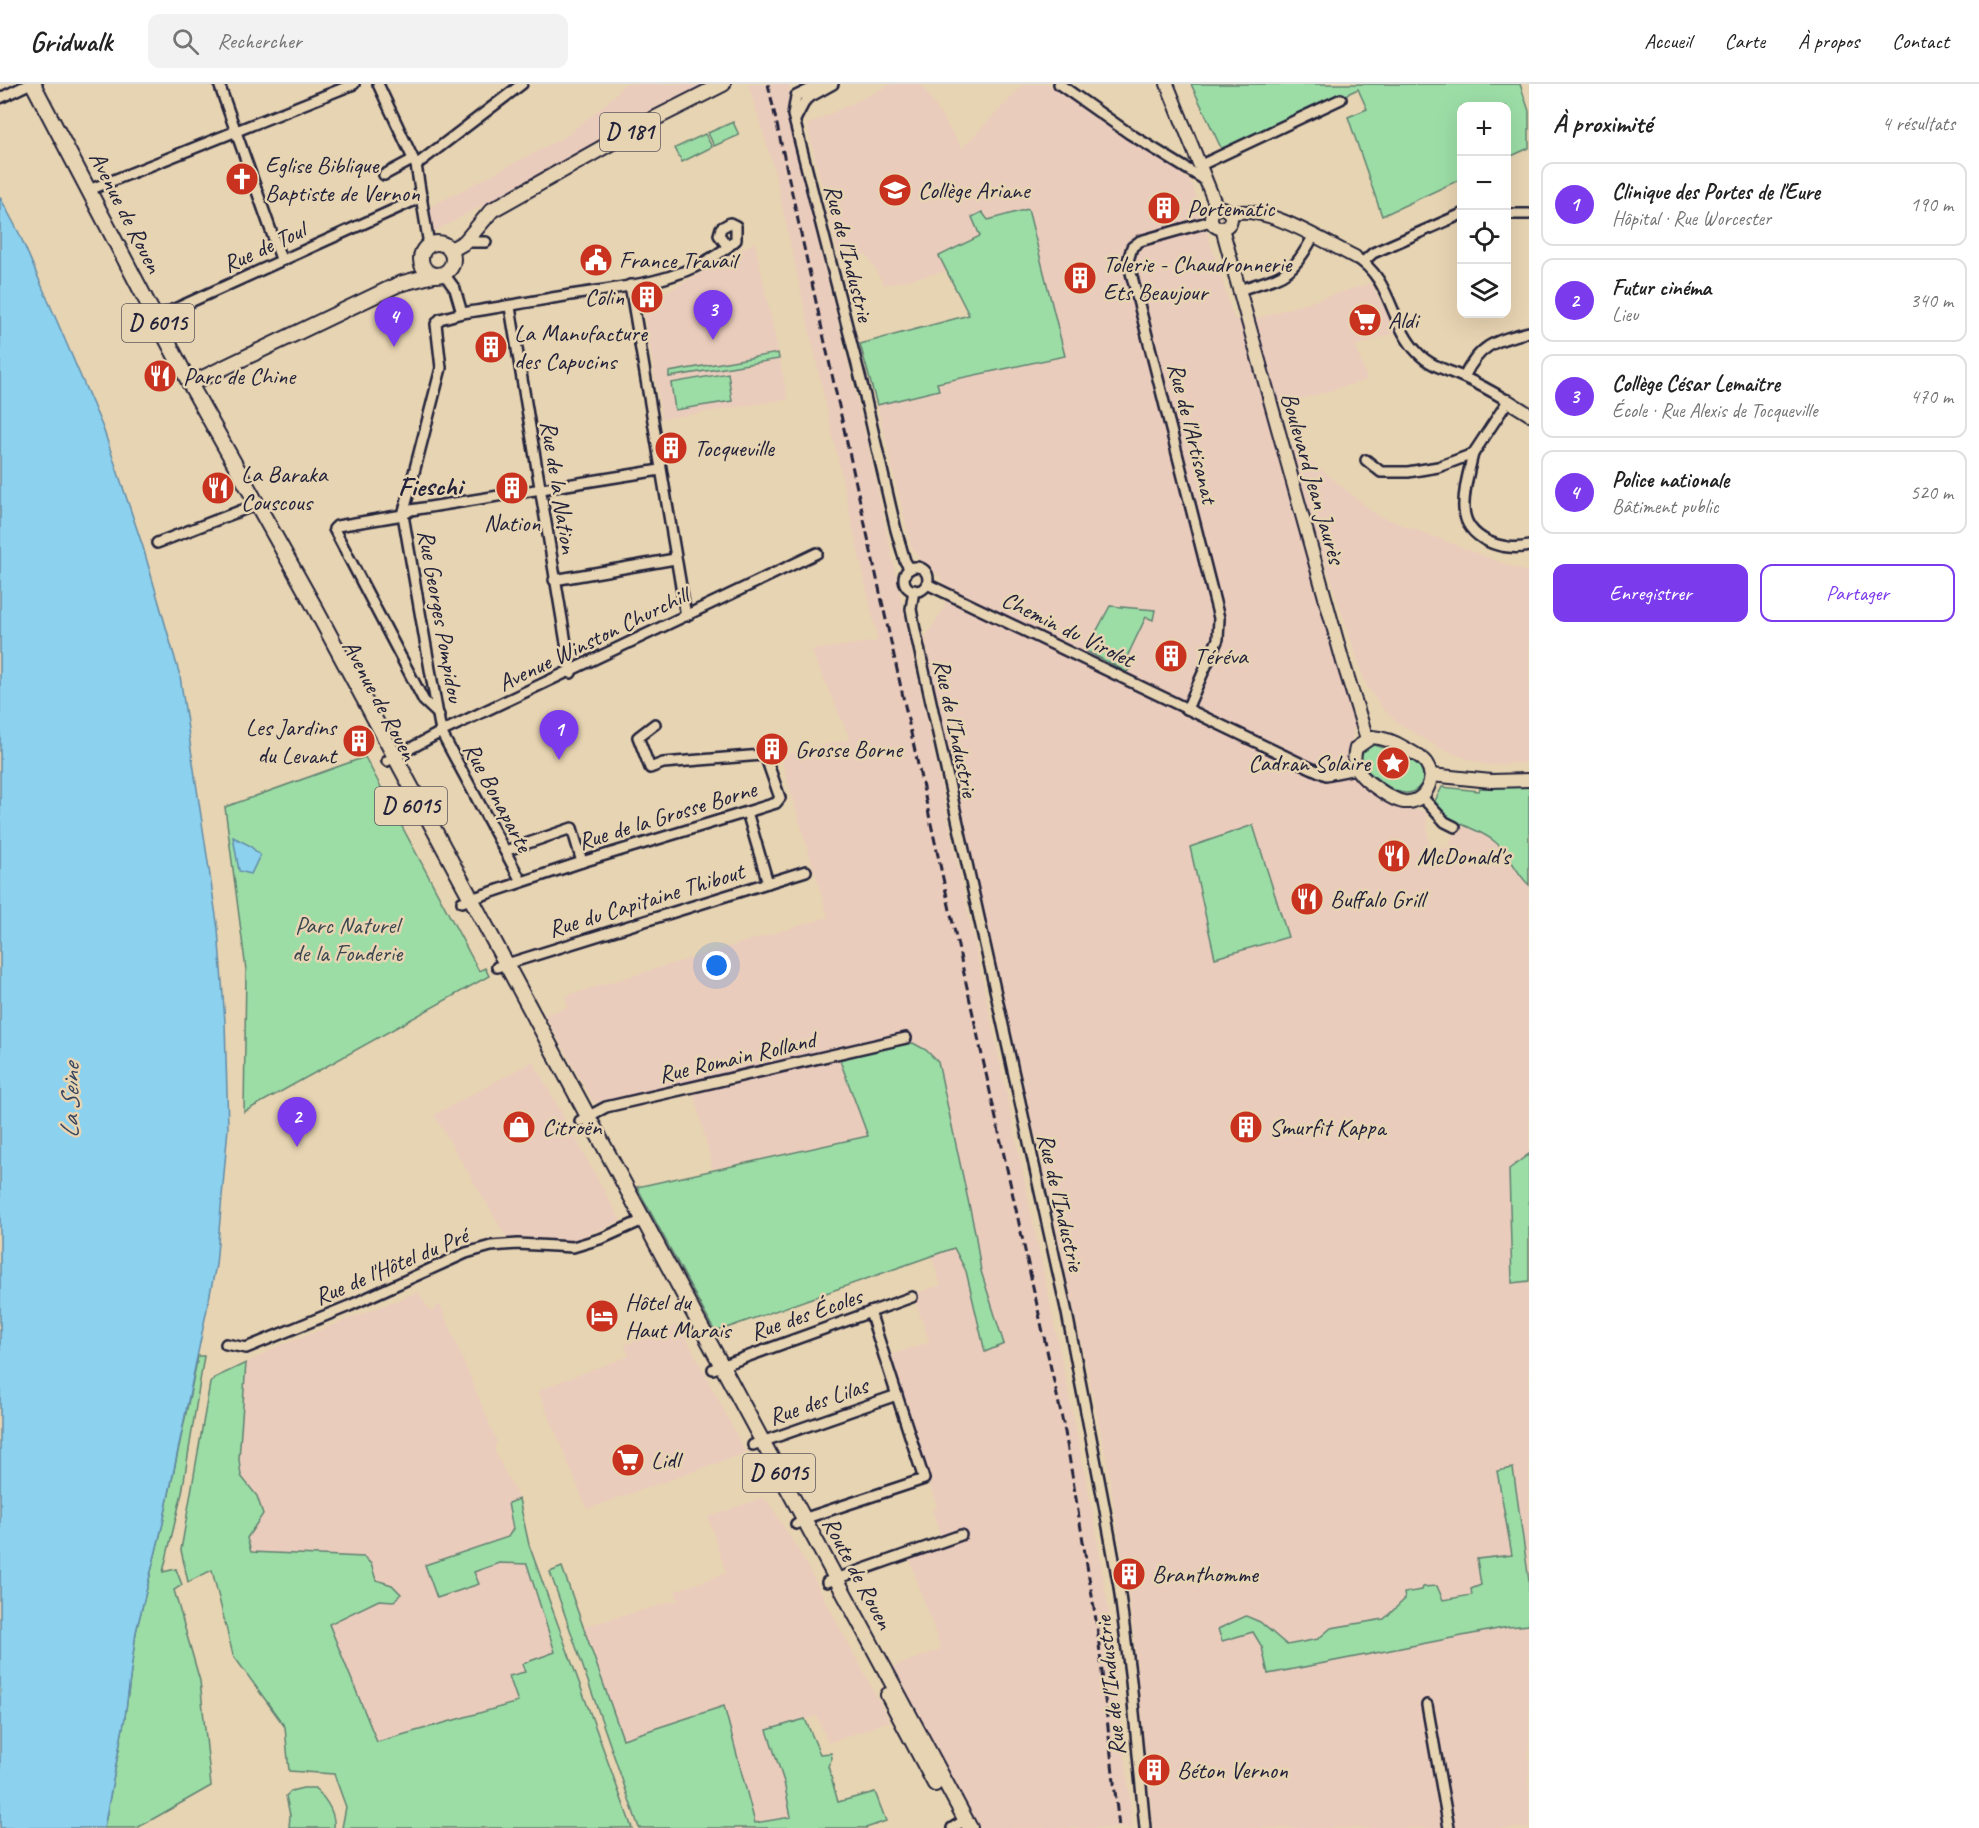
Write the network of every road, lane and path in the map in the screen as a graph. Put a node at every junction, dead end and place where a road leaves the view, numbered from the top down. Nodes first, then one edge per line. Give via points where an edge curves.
1 (34, 84) edge
2 (219, 84) edge
3 (354, 84) edge
4 (378, 84) edge
5 (522, 84) edge
6 (723, 84) edge
7 (821, 84) edge
8 (833, 84) edge
9 (1059, 84) edge
10 (1167, 84) edge
11 (0, 98) edge
12 (1341, 99) dead end
13 (795, 120) junction
14 (235, 131) junction
15 (414, 163) junction
16 (1201, 165) junction
17 (384, 175) dead end
18 (1208, 181) junction
19 (89, 190) junction
20 (422, 197) junction
21 (1217, 208) junction
22 (1230, 214) junction
23 (1511, 214) edge
24 (1529, 214) edge
25 (1457, 216) edge
26 (1211, 221) junction
27 (1222, 228) junction
28 (1313, 237) junction
29 (429, 244) junction
30 (728, 247) dead end
31 (451, 250) junction
32 (281, 259) junction
33 (1359, 260) junction
34 (421, 262) junction
35 (439, 275) junction
36 (410, 279) junction
37 (630, 285) junction
38 (1239, 290) junction
39 (510, 307) junction
40 (462, 313) junction
41 (155, 318) junction
42 (1529, 332) edge
43 (1464, 377) junction
44 (190, 384) junction
45 (1508, 401) junction
46 (1529, 414) edge
47 (1473, 454) junction
48 (1366, 460) dead end
49 (660, 470) junction
50 (540, 490) junction
51 (257, 505) junction
52 (403, 515) junction
53 (157, 543) dead end
54 (1529, 546) edge
55 (817, 554) dead end
56 (675, 559) junction
57 (910, 569) junction
58 (554, 580) junction
59 (927, 584) junction
60 (914, 590) junction
61 (686, 616) junction
62 (572, 673) junction
63 (1187, 709) junction
64 (439, 715) junction
65 (655, 724) dead end
66 (441, 732) junction
67 (1367, 739) junction
68 (391, 759) junction
69 (1356, 769) junction
70 (1431, 775) junction
71 (1529, 780) edge
72 (1422, 797) junction
73 (747, 813) junction
74 (1455, 827) dead end
75 (506, 851) junction
76 (582, 862) junction
77 (806, 871) dead end
78 (521, 881) junction
79 (768, 883) junction
80 (466, 900) junction
81 (501, 965) junction
82 (906, 1038) dead end
83 (584, 1119) junction
84 (639, 1221) junction
85 (912, 1297) dead end
86 (870, 1312) junction
87 (226, 1344) dead end
88 (717, 1367) junction
89 (897, 1395) junction
90 (757, 1443) junction
91 (800, 1522) junction
92 (961, 1535) dead end
93 (831, 1580) junction
94 (1427, 1705) dead end
95 (961, 1826) edge
96 (1145, 1828) edge
97 (1449, 1828) edge

1 - 11 street
1 - 19 main road, Avenue de Rouen / D 6015
2 - 14 street
3 - 14 street
4 - 15 street
5 - 15 street
6 - 31 main road, D 181 via 492,210 465,242
7 - 13 street, Rue de l'Industrie via 794,99
8 - 13 street via 817,91 800,108
9 - 18 street via 1130,134
10 - 16 main road
12 - 16 street
13 - 57 street, Rue de l'Industrie via 899,540
14 - 19 street
14 - 32 street
15 - 17 street
15 - 20 street
16 - 18 main road
18 - 21 main road
19 - 41 main road, Avenue de Rouen / D 6015
20 - 29 street
20 - 32 street, Rue de Toul
21 - 22 main road via 1225,208
21 - 26 main road
22 - 27 main road via 1229,223
22 - 28 main road via 1241,210 1260,212
23 - 24 street
25 - 33 street
26 - 27 main road
26 - 63 street, Rue de l'Artisanat via 1140,241 1132,247 1128,261 1219,618 1218,639
27 - 38 main road, Boulevard Jean Jaurès
28 - 33 main road
28 - 38 street via 1299,264 1286,274
29 - 31 main road via 443,244
29 - 34 main road
30 - 37 street via 681,274
31 - 35 main road via 454,262
32 - 41 street, Rue de Toul
33 - 43 street via 1383,287 1409,343 1419,355
34 - 35 main road via 425,271
34 - 36 main road
35 - 36 main road
35 - 40 street via 455,289
36 - 44 main road
37 - 39 street
37 - 49 street
38 - 67 main road, Boulevard Jean Jaurès
39 - 40 street
39 - 50 street, Rue de la Nation
40 - 52 street, Rue Georges Pompidou via 440,319 435,331 441,368
41 - 44 main road, Avenue de Rouen / D 6015
42 - 43 street via 1495,341 1480,351
43 - 45 street
44 - 51 main road, Avenue de Rouen / D 6015
45 - 46 main road
45 - 47 street
47 - 48 street via 1438,467 1408,472 1381,472
47 - 54 street via 1464,510 1468,523 1486,541 1519,548
49 - 50 street
49 - 56 street
50 - 52 street via 411,510
50 - 58 street, Rue de la Nation
51 - 53 street
51 - 68 main road, Avenue de Rouen / D 6015
52 - 64 street, Rue Georges Pompidou
52 - 64 street via 334,529 423,700
55 - 61 street, Avenue Winston Churchill
56 - 58 street
56 - 61 street
57 - 59 street via 924,570
57 - 60 street via 904,579
58 - 62 street, Rue de la Nation
59 - 60 street
59 - 63 street, Chemin du Virolet
60 - 96 street, Rue de l'Industrie via 911,609 919,651 1066,1312 1104,1505 1126,1646
61 - 62 street, Avenue Winston Churchill
62 - 66 street, Avenue Winston Churchill
63 - 69 street, Chemin du Virolet via 1326,775
64 - 66 street, Rue Georges Pompidou
65 - 73 street, Rue de la Grosse Borne via 638,736 650,768 663,763 762,755 766,758 780,798
66 - 68 street, Avenue Winston Churchill
66 - 75 street, Rue Bonaparte
67 - 69 main road via 1356,748
67 - 70 main road via 1383,738 1407,749 1424,760
68 - 80 main road, Avenue de Rouen / D 6015
69 - 72 main road via 1395,800
70 - 71 main road
70 - 72 main road
72 - 74 street via 1445,822
73 - 76 street, Rue de la Grosse Borne
73 - 79 street
75 - 76 street via 572,828
75 - 78 street, Rue Bonaparte
76 - 78 street, Rue de la Grosse Borne
77 - 79 street, Rue du Capitaine Thibout
78 - 80 street, Rue de la Grosse Borne
79 - 81 street, Rue du Capitaine Thibout
80 - 81 main road, Avenue de Rouen / D 6015
81 - 83 main road, Avenue de Rouen / D 6015
82 - 83 street, Rue Romain Rolland via 606,1107
83 - 84 main road, Route de Rouen / D 6015
84 - 87 street, Rue de l'Hôtel du Pré via 573,1247 518,1244 466,1253 246,1348
84 - 88 main road, Route de Rouen / D 6015
85 - 86 street, Rue des Écoles
86 - 88 street, Rue des Écoles
86 - 89 street
88 - 90 main road, Route de Rouen / D 6015
89 - 90 street, Rue des Lilas
89 - 91 street via 924,1479
90 - 91 main road, Route de Rouen / D 6015
91 - 93 main road, Route de Rouen / D 6015
92 - 93 street
93 - 95 main road, Route de Rouen / D 6015
94 - 97 street

